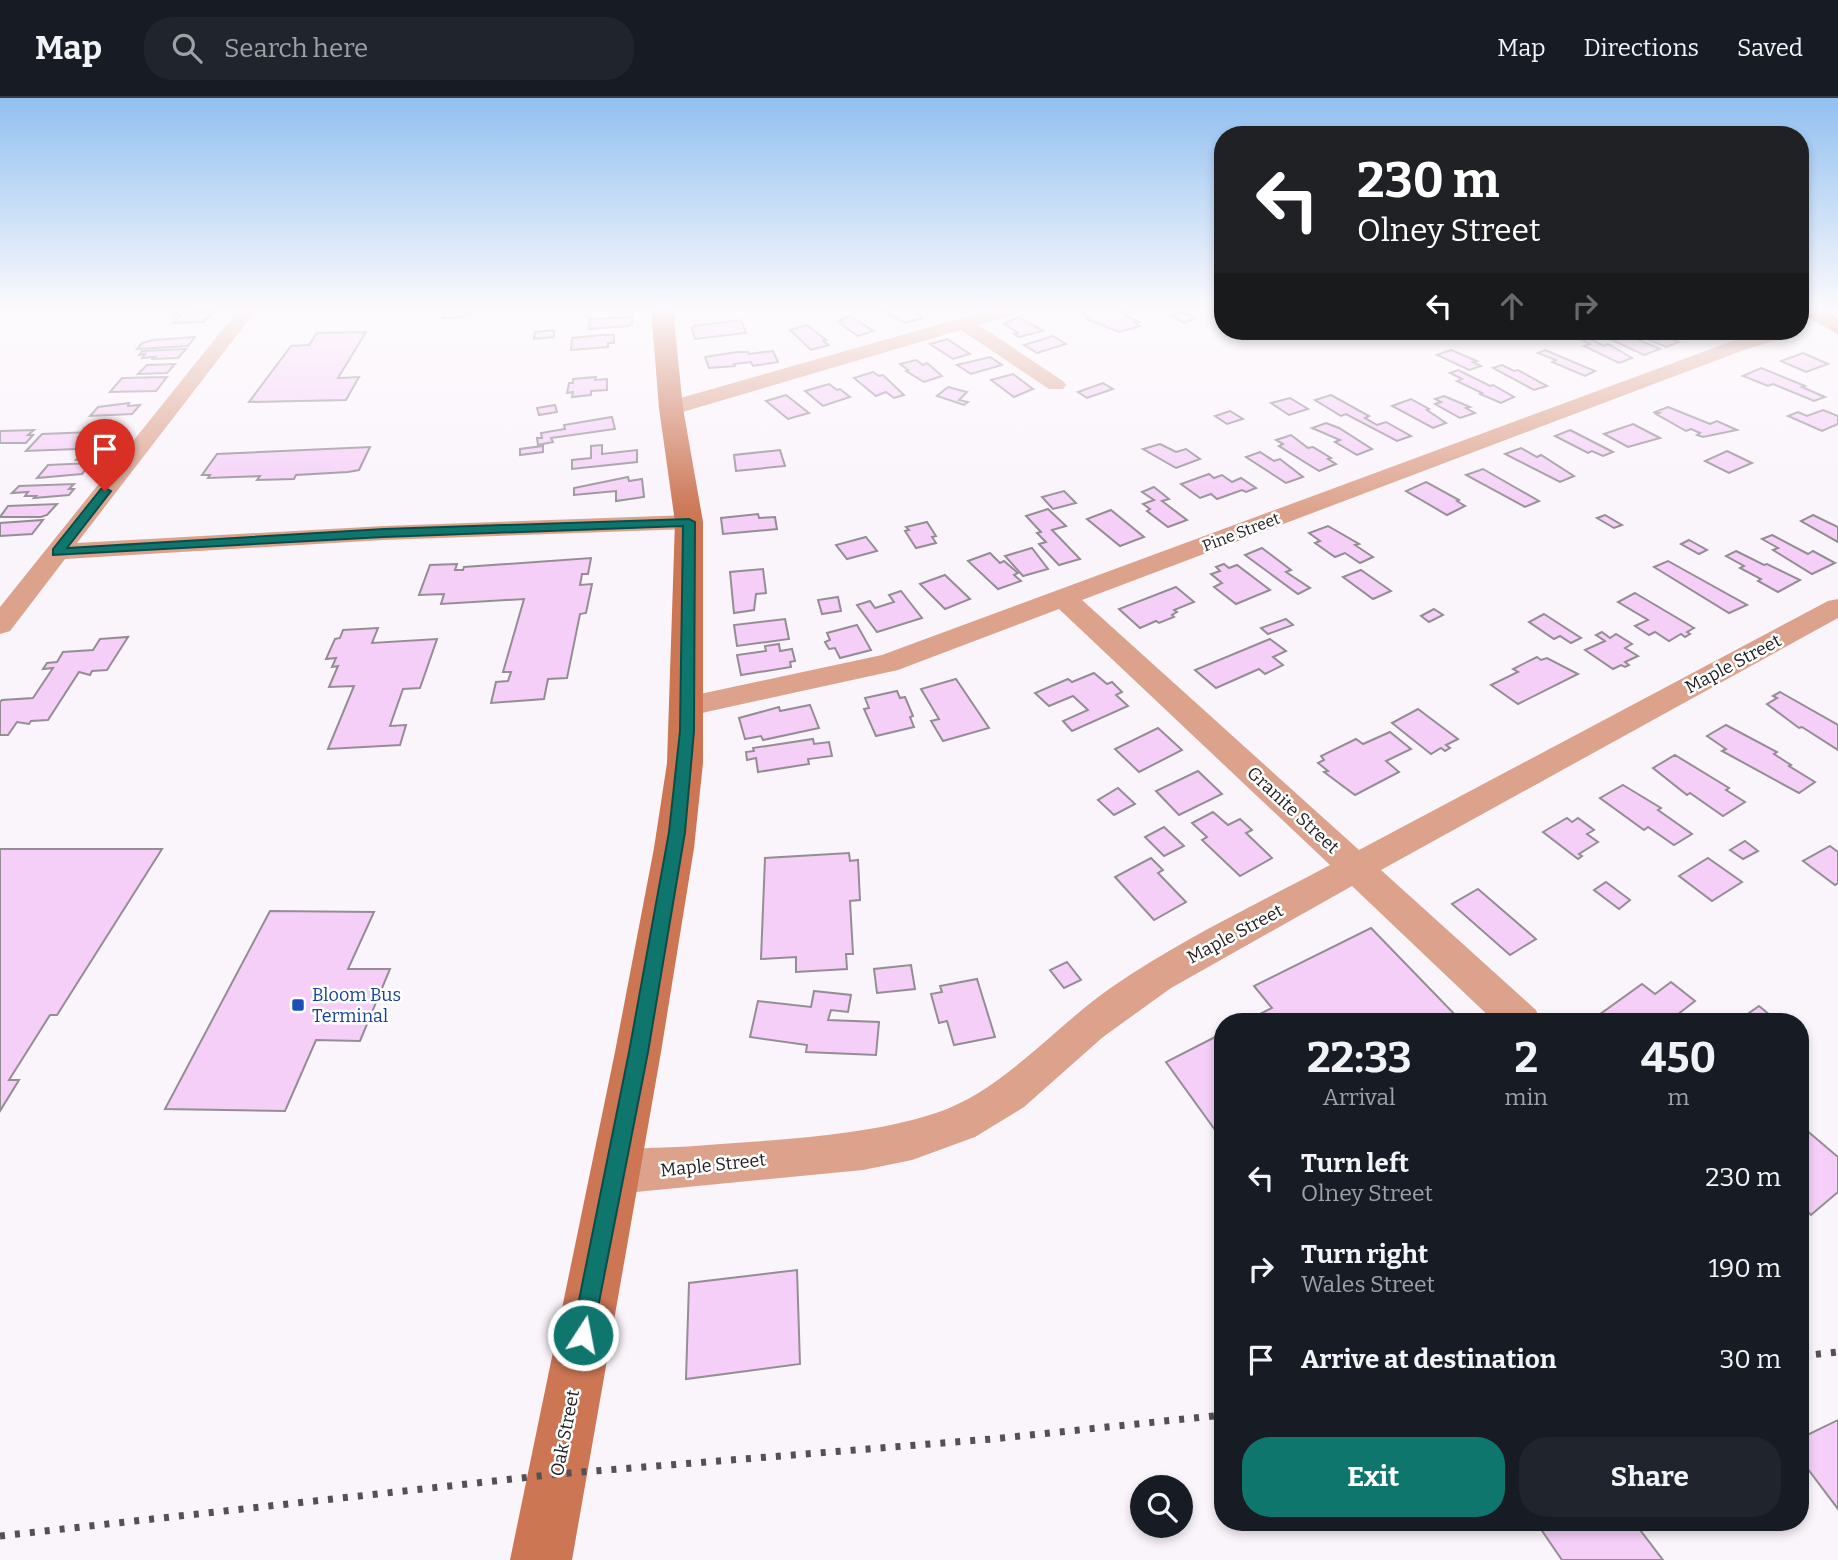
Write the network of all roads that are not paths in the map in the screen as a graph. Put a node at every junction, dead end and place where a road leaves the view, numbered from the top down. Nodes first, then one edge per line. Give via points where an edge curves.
1 (194, 377) edge
2 (668, 377) edge
3 (777, 377) edge
4 (1043, 377) edge
5 (1654, 377) edge
6 (1056, 386) dead end
7 (671, 408) junction
8 (689, 522) junction
9 (57, 552) junction
10 (1064, 599) junction
11 (1838, 607) edge
12 (0, 625) edge
13 (688, 706) junction
14 (1356, 868) junction
15 (1512, 1013) edge
16 (615, 1172) junction
17 (541, 1560) edge

1 - 9 street
2 - 7 street, Oak Street
3 - 7 street
4 - 6 street
5 - 10 street, Pine Street
7 - 8 street, Oak Street
8 - 9 street
8 - 13 street, Oak Street
9 - 12 street
10 - 13 street, Pine Street via 888,663
10 - 14 street, Granite Street
11 - 14 street, Maple Street
13 - 16 street, Oak Street via 675,840
14 - 15 street, Granite Street
14 - 16 street, Maple Street via 1141,987 1028,1082 984,1112 941,1132 886,1147
16 - 17 street, Oak Street

